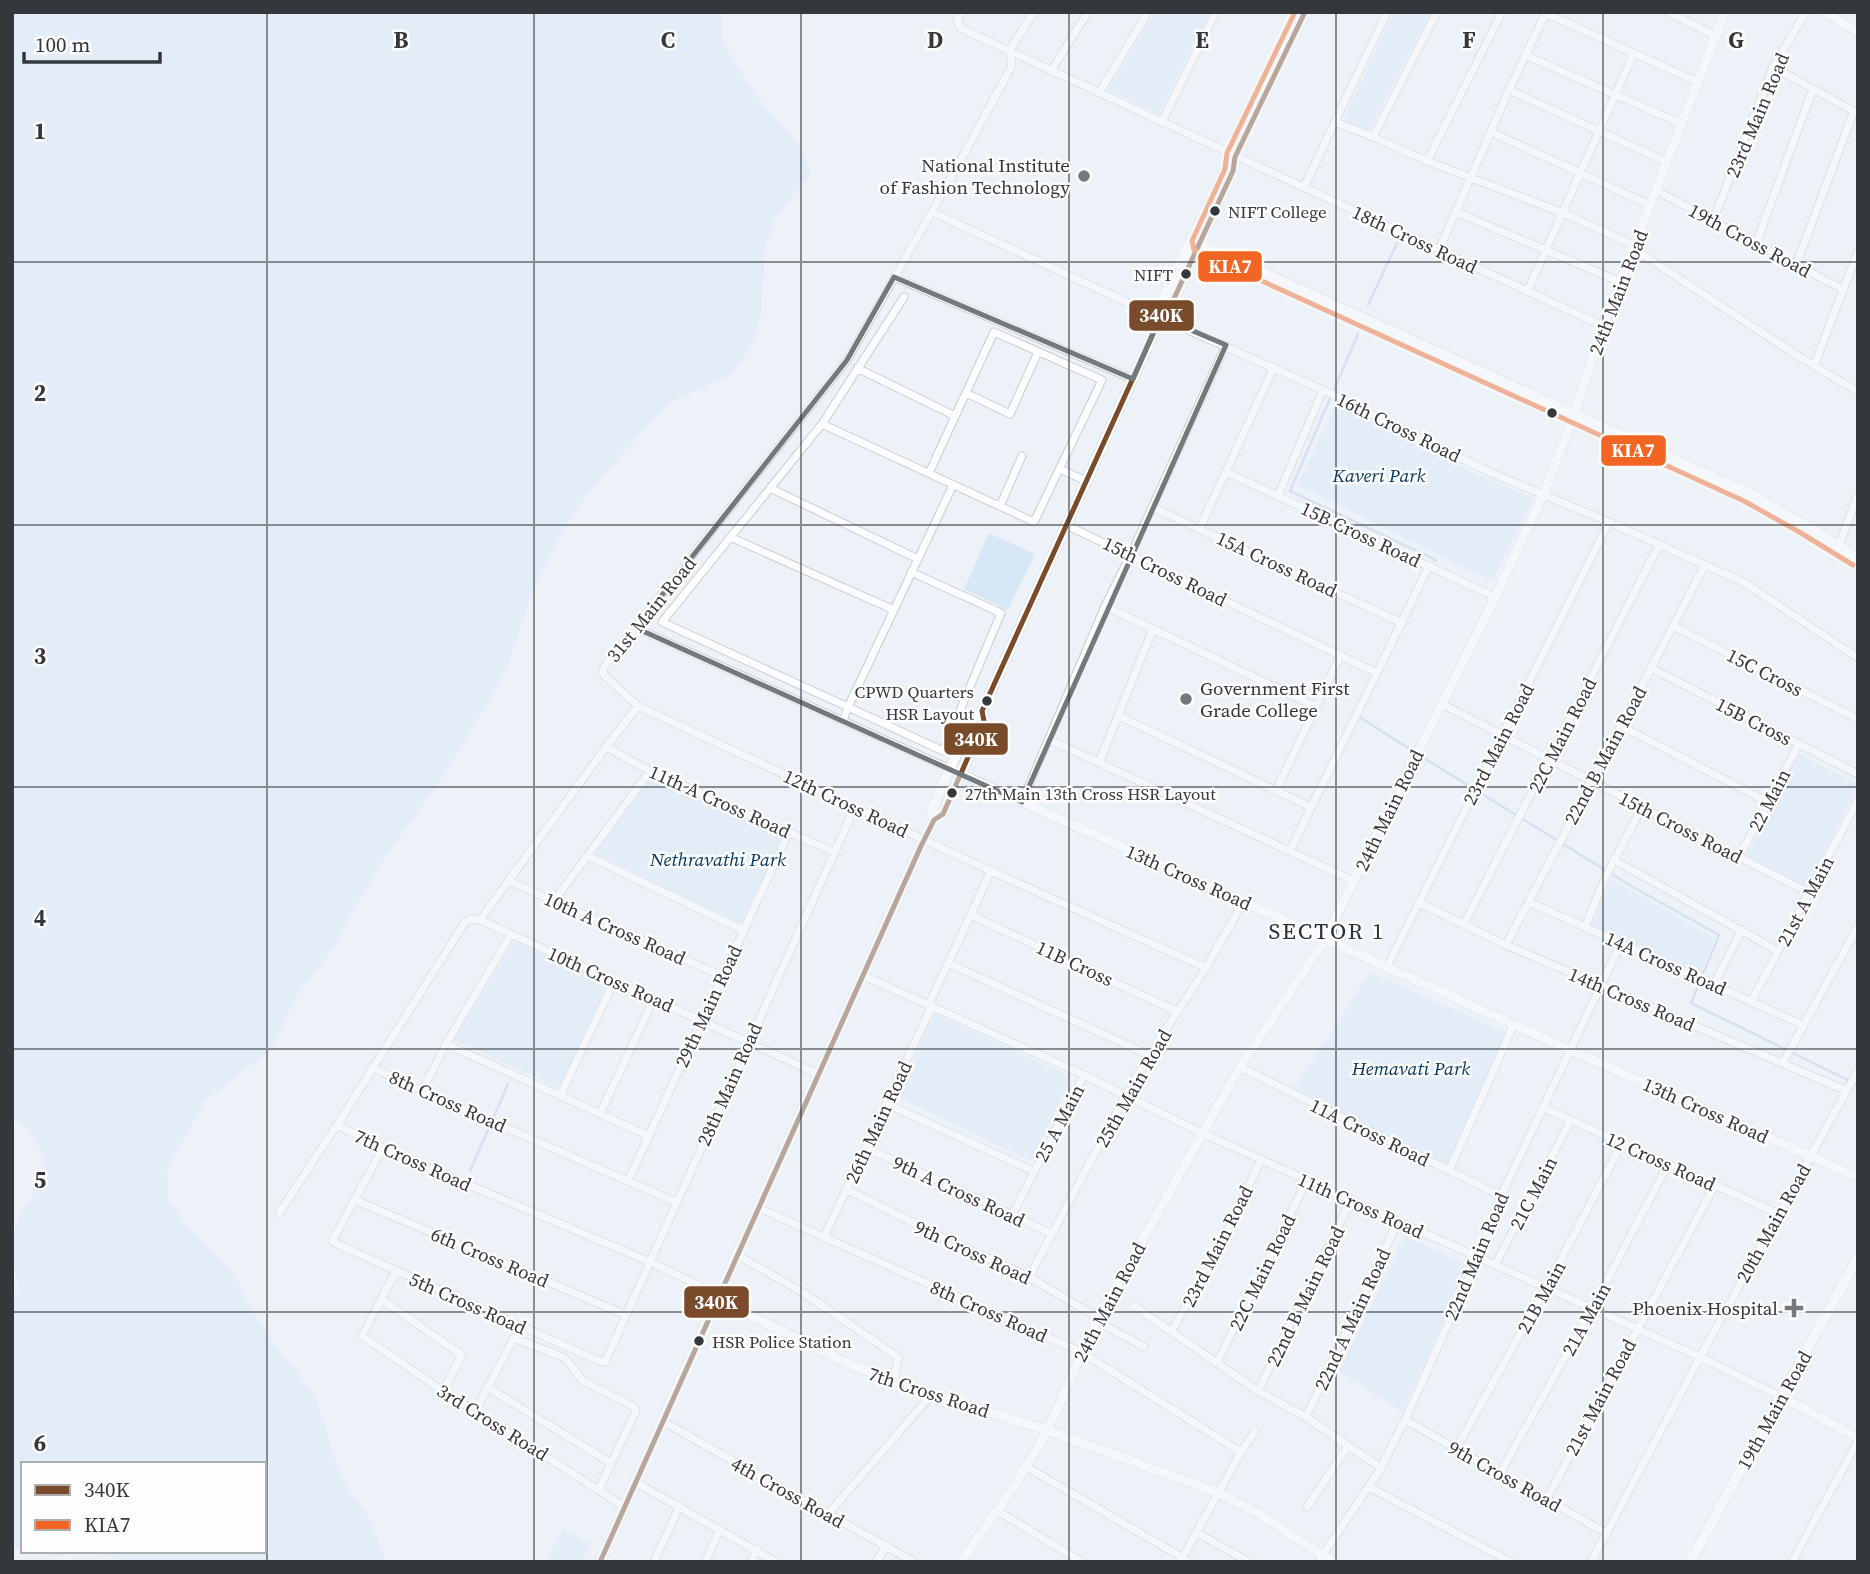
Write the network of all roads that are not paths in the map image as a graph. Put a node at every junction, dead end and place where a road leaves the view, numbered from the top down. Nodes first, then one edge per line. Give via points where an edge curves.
1 (961, 12) edge
2 (1034, 12) edge
3 (1088, 12) edge
4 (1148, 12) edge
5 (1216, 12) edge
6 (1305, 12) edge
7 (1387, 12) edge
8 (1437, 12) edge
9 (1502, 12) edge
10 (1668, 12) edge
11 (1725, 12) edge
12 (1806, 12) edge
13 (1825, 12) edge
14 (1546, 13) edge
15 (1858, 32) edge
16 (1716, 36) junction
17 (1009, 51) junction
18 (1634, 53) junction
19 (1525, 55) junction
20 (1773, 66) junction
21 (1051, 71) junction
22 (1698, 82) junction
23 (1813, 89) junction
24 (1508, 90) junction
25 (1099, 93) junction
26 (1616, 96) junction
27 (1856, 112) edge
28 (1162, 122) junction
29 (1335, 122) junction
30 (1682, 124) junction
31 (1600, 131) junction
32 (1491, 132) junction
33 (1373, 136) junction
34 (1235, 157) junction
35 (1427, 161) junction
36 (1667, 162) junction
37 (1580, 173) junction
38 (1471, 178) junction
39 (1304, 187) junction
40 (1655, 190) junction
41 (1650, 205) junction
42 (932, 212) junction
43 (1456, 212) junction
44 (1563, 213) junction
45 (1713, 221) junction
46 (1195, 242) junction
47 (1756, 243) junction
48 (1635, 248) junction
49 (1439, 250) junction
50 (1546, 250) junction
51 (1858, 251) edge
52 (1796, 265) junction
53 (894, 277) junction
54 (1621, 282) junction
55 (1844, 290) junction
56 (1527, 292) junction
57 (904, 298) dead end
58 (1162, 315) junction
59 (1603, 326) junction
60 (1226, 345) junction
61 (1038, 352) junction
62 (1814, 366) junction
63 (1274, 367) junction
64 (857, 368) junction
65 (1133, 379) junction
66 (1325, 391) junction
67 (1858, 392) edge
68 (966, 393) junction
69 (1574, 414) junction
70 (956, 416) junction
71 (822, 424) junction
72 (1022, 456) dead end
73 (1060, 469) junction
74 (1226, 472) junction
75 (929, 473) junction
76 (1086, 481) junction
77 (953, 485) junction
78 (769, 488) junction
79 (1858, 494) edge
80 (1543, 495) junction
81 (1278, 496) junction
82 (1000, 506) junction
83 (1152, 507) junction
84 (1609, 522) junction
85 (1066, 525) junction
86 (1200, 528) junction
87 (730, 537) junction
88 (1659, 545) junction
89 (1839, 546) junction
90 (1131, 554) junction
91 (1858, 558) edge
92 (918, 559) junction
93 (1705, 565) junction
94 (1429, 566) junction
95 (911, 572) junction
96 (1495, 597) junction
97 (1105, 606) junction
98 (894, 610) junction
99 (1402, 623) junction
100 (1673, 626) junction
101 (636, 628) junction
102 (1153, 629) junction
103 (1340, 656) junction
104 (1858, 658) edge
105 (1651, 668) junction
106 (1377, 673) junction
107 (1442, 704) junction
108 (638, 706) junction
109 (1315, 706) junction
110 (848, 707) junction
111 (982, 711) junction
112 (1119, 716) junction
113 (1858, 719) edge
114 (843, 721) junction
115 (1621, 726) junction
116 (1502, 735) junction
117 (1050, 740) junction
118 (1799, 744) junction
119 (606, 747) junction
120 (1549, 759) junction
121 (1099, 763) junction
122 (950, 769) junction
123 (650, 771) junction
124 (961, 774) junction
125 (1858, 774) edge
126 (1592, 781) junction
127 (1276, 791) junction
128 (1858, 800) edge
129 (1022, 802) junction
130 (1768, 802) junction
131 (855, 807) junction
132 (1311, 807) junction
133 (1642, 807) junction
134 (933, 820) junction
135 (789, 832) junction
136 (924, 839) junction
137 (1290, 851) junction
138 (834, 852) junction
139 (588, 856) junction
140 (1739, 857) junction
141 (1614, 860) junction
142 (991, 871) junction
143 (509, 881) junction
144 (1354, 881) junction
145 (1809, 893) junction
146 (554, 901) junction
147 (1244, 902) junction
148 (1419, 902) junction
149 (1529, 902) junction
150 (971, 915) junction
151 (481, 920) junction
152 (1464, 924) junction
153 (1858, 926) edge
154 (1585, 927) junction
155 (743, 930) junction
156 (1742, 930) junction
157 (511, 934) junction
158 (1325, 939) junction
159 (1620, 943) junction
160 (1506, 945) junction
161 (1779, 951) junction
162 (948, 963) junction
163 (1387, 967) junction
164 (1206, 968) junction
165 (862, 975) junction
166 (722, 976) junction
167 (614, 981) junction
168 (1714, 984) junction
169 (1600, 986) junction
170 (654, 999) junction
171 (1751, 1002) junction
172 (931, 1005) junction
173 (1178, 1012) junction
174 (701, 1020) junction
175 (1514, 1024) junction
176 (1803, 1025) junction
177 (748, 1042) junction
178 (446, 1044) junction
179 (1570, 1050) junction
180 (1149, 1055) junction
181 (1783, 1063) junction
182 (373, 1067) junction
183 (1240, 1067) junction
184 (1858, 1070) edge
185 (818, 1074) junction
186 (1084, 1075) junction
187 (422, 1091) junction
188 (1847, 1091) junction
189 (1126, 1094) junction
190 (560, 1096) junction
191 (887, 1104) junction
192 (1544, 1108) junction
193 (600, 1114) junction
194 (1571, 1120) junction
195 (337, 1125) junction
196 (1202, 1133) junction
197 (649, 1136) junction
198 (1622, 1143) junction
199 (866, 1148) junction
200 (383, 1149) junction
201 (1810, 1156) junction
202 (1261, 1160) junction
203 (1668, 1164) junction
204 (1033, 1171) junction
205 (1448, 1171) junction
206 (1858, 1177) edge
207 (1307, 1180) junction
208 (628, 1181) junction
209 (1715, 1185) junction
210 (846, 1189) junction
211 (1501, 1196) junction
212 (355, 1200) junction
213 (1351, 1200) junction
214 (676, 1202) junction
215 (759, 1208) junction
216 (279, 1213) dead end
217 (1779, 1214) junction
218 (1012, 1215) junction
219 (1398, 1221) junction
220 (1052, 1234) junction
221 (824, 1237) junction
222 (737, 1255) junction
223 (1478, 1257) junction
224 (1858, 1257) edge
225 (650, 1262) junction
226 (1496, 1265) junction
227 (396, 1270) junction
228 (1029, 1277) junction
229 (1546, 1288) junction
230 (381, 1299) junction
231 (717, 1299) junction
232 (1134, 1306) dead end
233 (1592, 1309) junction
234 (626, 1315) junction
235 (1098, 1320) junction
236 (1637, 1329) junction
237 (1172, 1331) junction
238 (1144, 1347) dead end
239 (1081, 1352) junction
240 (1700, 1356) junction
241 (605, 1362) joint
242 (1217, 1363) junction
243 (894, 1381) junction
244 (487, 1387) junction
245 (443, 1391) junction
246 (1258, 1391) junction
247 (932, 1394) junction
248 (1782, 1397) junction
249 (475, 1411) junction
250 (1306, 1417) junction
251 (1405, 1420) junction
252 (662, 1421) junction
253 (1047, 1430) junction
254 (1255, 1431) dead end
255 (1858, 1439) edge
256 (1348, 1446) junction
257 (1456, 1449) junction
258 (1241, 1452) junction
259 (611, 1463) junction
260 (1025, 1466) junction
261 (1381, 1468) junction
262 (1500, 1474) junction
263 (635, 1482) junction
264 (1369, 1487) junction
265 (599, 1489) junction
266 (1219, 1493) junction
267 (1546, 1500) junction
268 (625, 1507) junction
269 (679, 1507) junction
270 (1307, 1507) dead end
271 (996, 1510) junction
272 (828, 1514) junction
273 (720, 1529) junction
274 (1196, 1532) junction
275 (1606, 1533) junction
276 (887, 1547) junction
277 (757, 1549) junction
278 (1320, 1559) edge
279 (1181, 1560) edge
280 (965, 1561) edge
281 (600, 1562) edge
282 (654, 1562) edge
283 (705, 1562) edge
284 (751, 1562) edge
285 (776, 1562) edge
286 (876, 1562) edge
287 (914, 1562) edge
288 (1082, 1562) edge
289 (1190, 1562) edge
290 (1249, 1562) edge
291 (1334, 1562) edge
292 (1511, 1562) edge
293 (1591, 1562) edge
294 (1690, 1562) edge
295 (1792, 1562) edge

1 - 17 street, 18th Cross Road via 960,29
2 - 17 street, 31st Main Road
3 - 21 street
4 - 25 street
5 - 28 street
6 - 34 street
7 - 29 street
8 - 33 street
9 - 35 street
10 - 16 street
11 - 16 street, 24th Main Road
12 - 20 street, 23rd Main Road
13 - 15 street
14 - 18 street
14 - 19 street
16 - 22 street, 24th Main Road
17 - 21 street, 18th Cross Road
17 - 42 street, 31st Main Road via 1012,65
18 - 22 street
18 - 26 street
19 - 24 street
19 - 26 street
20 - 23 street
20 - 45 street, 23rd Main Road
21 - 25 street, 18th Cross Road
22 - 30 street, 24th Main Road
23 - 27 street
23 - 47 street
24 - 31 street
24 - 32 street
25 - 28 street, 18th Cross Road
26 - 30 street
26 - 31 street
27 - 52 street
28 - 34 street, 18th Cross Road
29 - 33 street
29 - 39 street
30 - 36 street, 24th Main Road
31 - 36 street
31 - 37 street
32 - 37 street
32 - 38 street
33 - 35 street
34 - 39 street, 18th Cross Road
34 - 46 street via 1225,168
35 - 38 street
36 - 40 street, 24th Main Road
37 - 41 street
37 - 44 street
38 - 43 street
38 - 44 street
39 - 49 street, 18th Cross Road
40 - 41 street, 24th Main Road
40 - 45 street, 19th Cross Road
41 - 48 street, 24th Main Road
42 - 53 street, 31st Main Road
42 - 58 street, 16th Cross Road
43 - 49 street
43 - 50 street
44 - 48 street
44 - 50 street
45 - 47 street, 19th Cross Road
46 - 58 main road via 1171,305
46 - 69 main road
47 - 52 street, 19th Cross Road
48 - 54 street, 24th Main Road
48 - 62 street
49 - 56 street, 18th Cross Road
50 - 54 street
50 - 56 street
51 - 55 street
52 - 55 street, 19th Cross Road
53 - 65 street
53 - 101 street, 31st Main Road via 846,360
54 - 59 street, 24th Main Road
55 - 62 street
56 - 59 street, 18th Cross Road
57 - 64 street
58 - 60 street, 16th Cross Road
58 - 65 main road
59 - 69 street, 24th Main Road
60 - 63 street, 16th Cross Road
60 - 83 street
61 - 68 street via 994,332
61 - 68 street via 1010,414
61 - 73 street via 1102,380
62 - 67 street
63 - 66 street, 16th Cross Road
63 - 74 street
64 - 70 street
64 - 71 street
65 - 76 main road
66 - 80 street, 16th Cross Road
66 - 81 street
68 - 70 street
69 - 80 street, 24th Main Road
69 - 89 main road via 1748,493
70 - 75 street
71 - 75 street
71 - 78 street
72 - 82 street
73 - 76 street
73 - 82 street via 1034,522
74 - 81 street, 15B Cross Road
74 - 86 street
75 - 77 street
76 - 85 main road
77 - 82 street
77 - 92 street
78 - 87 street
78 - 92 street
79 - 89 street
80 - 84 street, 16th Cross Road
80 - 96 street, 24th Main Road
81 - 94 street, 15B Cross Road
83 - 86 street, 15A Cross Road
83 - 90 street
84 - 88 street, 16th Cross Road
84 - 116 street, 23rd Main Road
85 - 90 street, 15th Cross Road
85 - 111 main road
86 - 99 street, 15A Cross Road
87 - 98 street
87 - 110 street via 662,622
88 - 93 street, 16th Cross Road
88 - 120 street, 22C Main Road
89 - 91 main road
90 - 97 street
90 - 103 street, 15th Cross Road
92 - 95 street
93 - 100 street, 22nd B Main Road
93 - 104 street, 16th Cross Road via 1745,583
94 - 96 street, 15B Cross Road
94 - 99 street
95 - 98 street
95 - 110 street via 1001,613 943,751
96 - 107 street, 24th Main Road
97 - 102 street
97 - 117 street
98 - 110 street
99 - 106 street
100 - 105 street, 22nd B Main Road
100 - 113 street, 15C Cross
101 - 108 street, 31st Main Road via 603,672
101 - 114 street, 13th Cross Road
102 - 109 street
102 - 112 street
103 - 106 street, 15th Cross Road
103 - 109 street
105 - 115 street, 22nd B Main Road
105 - 118 street, 15B Cross
106 - 132 street
107 - 116 street, 15th Cross Road
107 - 144 street, 24th Main Road
108 - 119 street
108 - 131 street, 12th Cross Road
109 - 127 street
110 - 114 street
111 - 122 main road via 973,717
111 - 124 main road via 984,721
112 - 121 street
112 - 127 street
114 - 122 street, 13th Cross Road
115 - 126 street, 22nd B Main Road
115 - 130 street
116 - 120 street, 15th Cross Road
116 - 148 street, 23rd Main Road
117 - 121 street
117 - 129 street
118 - 125 street, 15B Cross
118 - 130 street, 22 Main
119 - 123 street, 11th A Cross Road
119 - 143 street
120 - 126 street, 15th Cross Road
120 - 152 street, 22C Main Road
121 - 137 street
122 - 124 street, 13th Cross Road
122 - 134 main road via 932,809
123 - 135 street, 11th A Cross Road
123 - 139 street
124 - 129 street, 13th Cross Road
124 - 134 main road via 943,814
126 - 133 street, 15th Cross Road
126 - 149 street, 22nd B Main Road
127 - 132 street
128 - 145 street, 21st A Main
129 - 147 street, 13th Cross Road
130 - 140 street, 22 Main
131 - 136 street, 12th Cross Road
131 - 138 street, 28th Main Road
132 - 137 street
133 - 140 street, 15th Cross Road
133 - 141 street
134 - 136 main road
135 - 138 street, 11th A Cross Road
135 - 155 street, 29th Main Road
136 - 142 street, 12th Cross Road
136 - 165 main road
137 - 144 street
138 - 177 street, 28th Main Road
139 - 146 street
139 - 155 street
140 - 145 street, 15th Cross Road
141 - 154 street
141 - 156 street
142 - 150 street, 26th Main Road
142 - 164 street, 12th Cross Road
143 - 146 street, 10th A Cross Road
143 - 151 street
144 - 158 street, 24th Main Road
145 - 161 street, 21st A Main
146 - 166 street, 10th A Cross Road
147 - 158 street, 13th Cross Road
147 - 164 street, 25th Main Road
148 - 152 street, 14th Cross Road
148 - 163 street, 23rd Main Road
149 - 154 street, 14A Cross Road
149 - 160 street, 22nd B Main Road
150 - 162 street, 26th Main Road
150 - 173 street, 11B Cross
151 - 157 street, 10th Cross Road
151 - 182 street via 465,922
152 - 160 street, 14th Cross Road
153 - 176 street
154 - 159 street, 14A Cross Road
155 - 166 street, 29th Main Road
156 - 161 street
156 - 168 street
157 - 167 street, 10th Cross Road
157 - 178 street
158 - 163 street, 13th Cross Road
158 - 183 street, 24th Main Road
159 - 168 street, 14A Cross Road
159 - 169 street, 22nd Main Road
160 - 169 street, 14th Cross Road
161 - 171 street, 21st A Main
162 - 172 street, 26th Main Road
162 - 180 street
163 - 175 street, 13th Cross Road
164 - 173 street, 25th Main Road
165 - 172 street, 11th Cross Road
165 - 185 main road
166 - 174 street, 29th Main Road
167 - 170 street, 10th Cross Road
167 - 190 street
168 - 171 street, 14A Cross Road
169 - 179 street, 22nd Main Road
169 - 181 street, 14th Cross Road
170 - 174 street, 10th Cross Road
170 - 193 street
171 - 176 street, 14A Cross Road
172 - 186 street, 11th Cross Road
172 - 191 street, 26th Main Road
173 - 180 street, 25th Main Road
174 - 177 street, 10th Cross Road
174 - 197 street, 29th Main Road
175 - 179 street, 13th Cross Road
175 - 205 street
176 - 181 street
177 - 185 street, 10th Cross Road
177 - 214 street, 28th Main Road
178 - 187 street
178 - 190 street
179 - 192 street, 22nd Main Road
179 - 201 street, 13th Cross Road
180 - 189 street, 25th Main Road
181 - 188 street, 14th Cross Road
182 - 187 street, 8th Cross Road
182 - 195 street
183 - 196 street, 24th Main Road
183 - 205 street, 11A Cross Road
184 - 188 street, 20th Main Road
185 - 215 main road
186 - 189 street, 11th Cross Road
186 - 204 street, 25 A Main
187 - 208 street, 8th Cross Road
188 - 201 street, 20th Main Road
189 - 196 street, 11th Cross Road
189 - 220 street, 25th Main Road
190 - 193 street
191 - 199 street, 26th Main Road
191 - 204 street
192 - 194 street, 12 Cross Road
192 - 211 street, 22nd Main Road
193 - 197 street
194 - 198 street, 12 Cross Road
194 - 226 street, 21C Main
195 - 200 street, 7th Cross Road
195 - 216 street
196 - 202 street, 11th Cross Road
196 - 235 street, 24th Main Road
197 - 208 street, 29th Main Road
198 - 203 street, 12 Cross Road
198 - 229 street, 21B Main
199 - 210 street, 26th Main Road
199 - 218 street, 9th A Cross Road
200 - 212 street
200 - 225 street, 7th Cross Road
201 - 206 street, 13th Cross Road
201 - 217 street, 20th Main Road
202 - 207 street, 11th Cross Road
202 - 237 street, 23rd Main Road
203 - 209 street, 12 Cross Road
203 - 233 street, 21A Main
204 - 218 street, 25 A Main
205 - 211 street, 11A Cross Road
207 - 213 street, 11th Cross Road
207 - 242 street, 22C Main Road
208 - 214 street, 8th Cross Road
209 - 217 street, 12 Cross Road
209 - 236 street, 21st Main Road
210 - 221 street, 26th Main Road
210 - 228 street, 9th Cross Road
211 - 223 street, 22nd Main Road
212 - 227 street, 5th Cross Road via 332,1241
212 - 234 street, 6th Cross Road
213 - 219 street, 11th Cross Road
213 - 246 street, 22nd B Main Road
214 - 225 street, 28th Main Road
215 - 221 street, 8th Cross Road
215 - 222 main road
217 - 240 street, 20th Main Road
218 - 220 street, 9th A Cross Road
219 - 223 street, 11th Cross Road
219 - 250 street, 22nd A Main Road
220 - 228 street, 25th Main Road
221 - 239 street, 8th Cross Road
222 - 231 main road
222 - 243 street via 802,1292 898,1357
223 - 226 street, 11th Cross Road
223 - 251 street, 22nd Main Road
224 - 248 main road, 19th Main Road
225 - 231 street, 7th Cross Road via 707,1289
225 - 234 street, 28th Main Road
226 - 229 street, 11th Cross Road
227 - 230 street
227 - 241 street, 5th Cross Road
228 - 235 street, 9th Cross Road
229 - 233 street, 11th Cross Road
229 - 257 street, 21B Main
230 - 245 street, 3rd Cross Road via 362,1336
230 - 245 street via 463,1355
231 - 243 street, 7th Cross Road via 853,1366
231 - 252 main road
232 - 237 street
233 - 236 street, 11th Cross Road
233 - 262 street, 21A Main
234 - 241 street, 28th Main Road
235 - 238 street, 9th Cross Road
235 - 239 street, 24th Main Road
236 - 240 street, 11th Cross Road
236 - 267 street, 21st Main Road
237 - 242 street
239 - 253 street, 24th Main Road
239 - 258 street, 8th Cross Road
240 - 248 street, 11th Cross Road
240 - 275 street, 20th Main Road
242 - 246 street
243 - 247 street, 7th Cross Road
244 - 249 street
244 - 259 street
244 - 259 street via 514,1338 565,1358 583,1381 636,1411
245 - 249 street, 3rd Cross Road
246 - 250 street
247 - 253 street, 7th Cross Road
247 - 272 street
248 - 255 street, 11th Cross Road
248 - 294 main road, 19th Main Road
249 - 265 street, 3rd Cross Road
250 - 256 street
251 - 257 street, 9th Cross Road
251 - 261 street, 22nd Main Road
252 - 263 main road
252 - 272 street, 4th Cross Road
253 - 260 street, 24th Main Road
253 - 266 street, 7th Cross Road
254 - 258 street
255 - 295 street
256 - 261 street
256 - 270 street
257 - 262 street, 9th Cross Road
258 - 266 street
259 - 265 street
260 - 271 street, 24th Main Road
260 - 279 street
261 - 264 street, 22nd Main Road
262 - 267 street, 9th Cross Road
263 - 268 main road
263 - 269 street
264 - 278 street, 22nd Main Road
264 - 292 street
265 - 268 street, 3rd Cross Road
266 - 274 street
266 - 278 street, 7th Cross Road via 1261,1515
267 - 275 street, 9th Cross Road
268 - 281 main road
269 - 273 street
269 - 282 street
271 - 280 street, 24th Main Road
271 - 288 street
272 - 276 street, 4th Cross Road
273 - 277 street
273 - 283 street
274 - 279 street
274 - 290 street
275 - 293 street, 20th Main Road
276 - 286 street
276 - 287 street, 4th Cross Road
277 - 284 street
277 - 285 street
278 - 291 street, 7th Cross Road
279 - 289 street

